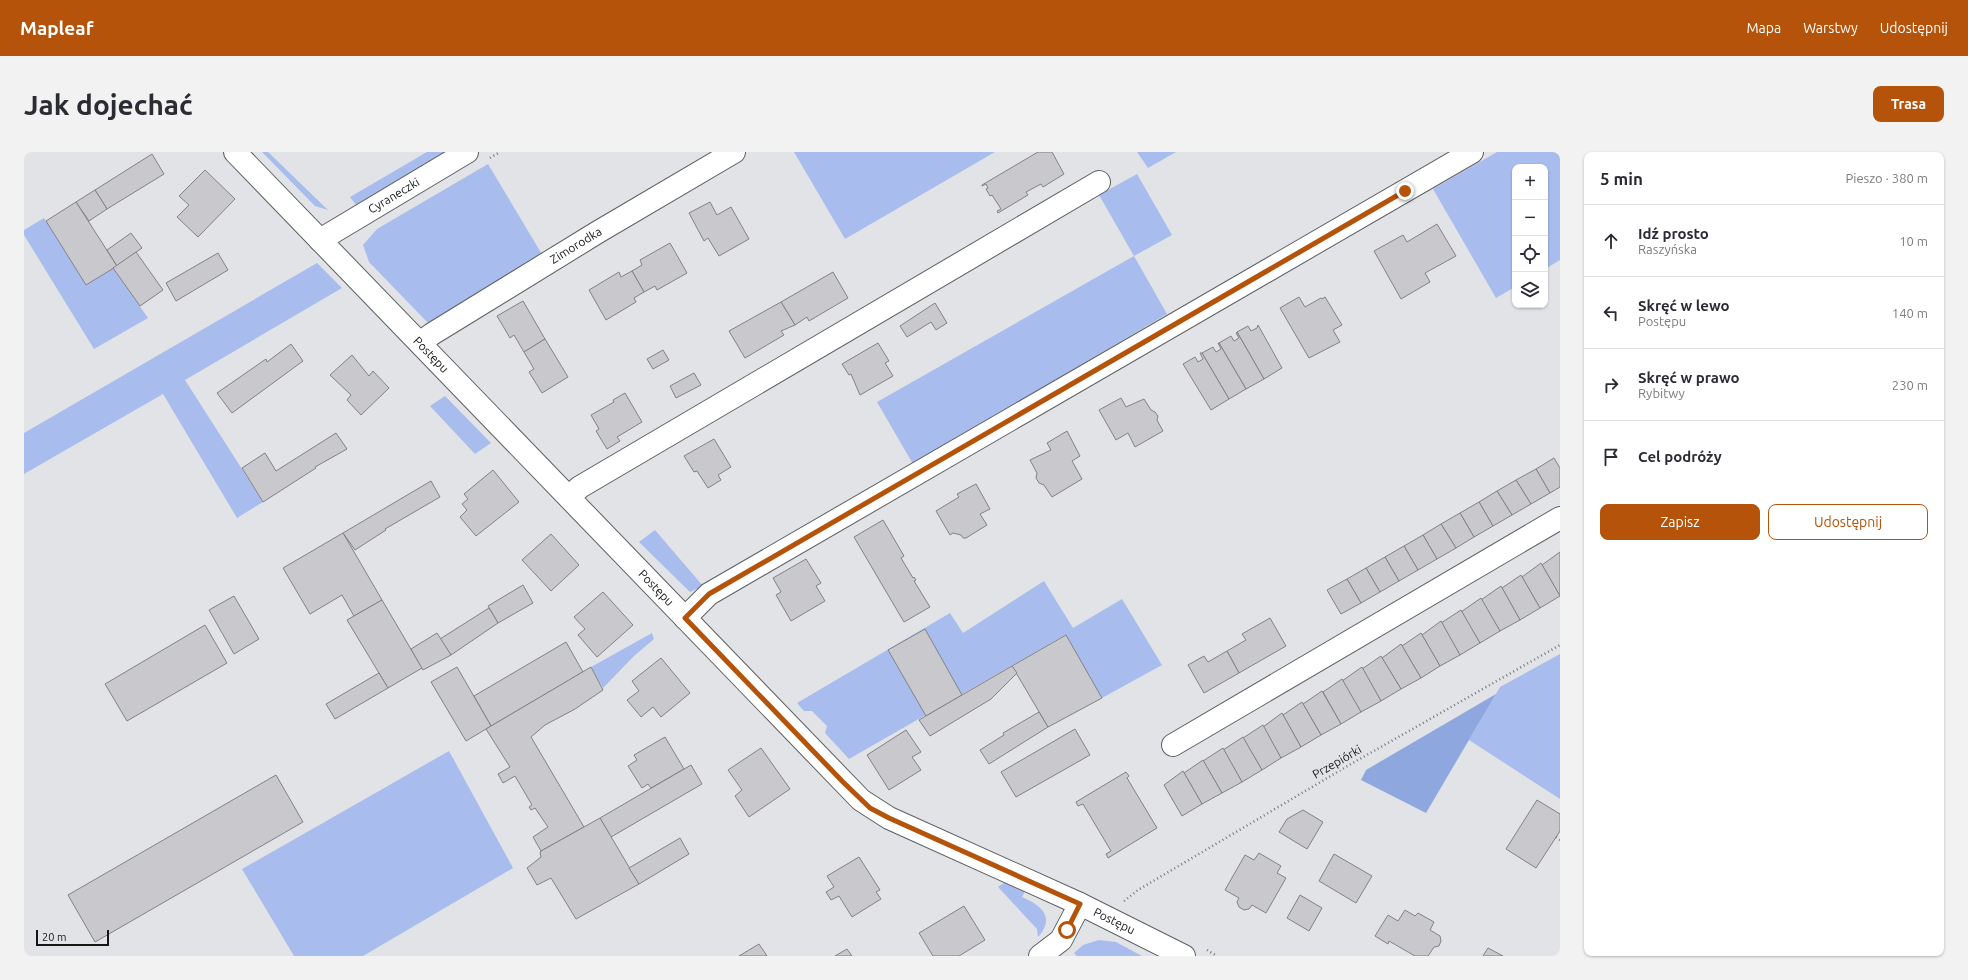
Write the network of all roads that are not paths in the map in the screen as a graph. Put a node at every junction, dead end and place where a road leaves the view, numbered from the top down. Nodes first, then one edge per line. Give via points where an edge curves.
1 (235, 152) edge
2 (466, 152) edge
3 (734, 152) edge
4 (1472, 152) edge
5 (1099, 182) dead end
6 (320, 240) junction
7 (420, 343) junction
8 (569, 497) junction
9 (1560, 518) edge
10 (685, 618) junction
11 (1173, 745) dead end
12 (1080, 904) junction
13 (1040, 956) edge
14 (1184, 956) edge

1 - 6 street, Postępu
2 - 6 street, Cyraneczki
3 - 7 street, Zimorodka via 598,232
4 - 10 street via 709,594
5 - 8 street via 580,487
6 - 7 street, Postępu
7 - 8 street, Postępu
8 - 10 street, Postępu
9 - 11 street
10 - 12 street, Postępu via 870,808
12 - 13 street via 1061,940
12 - 14 street, Postępu

